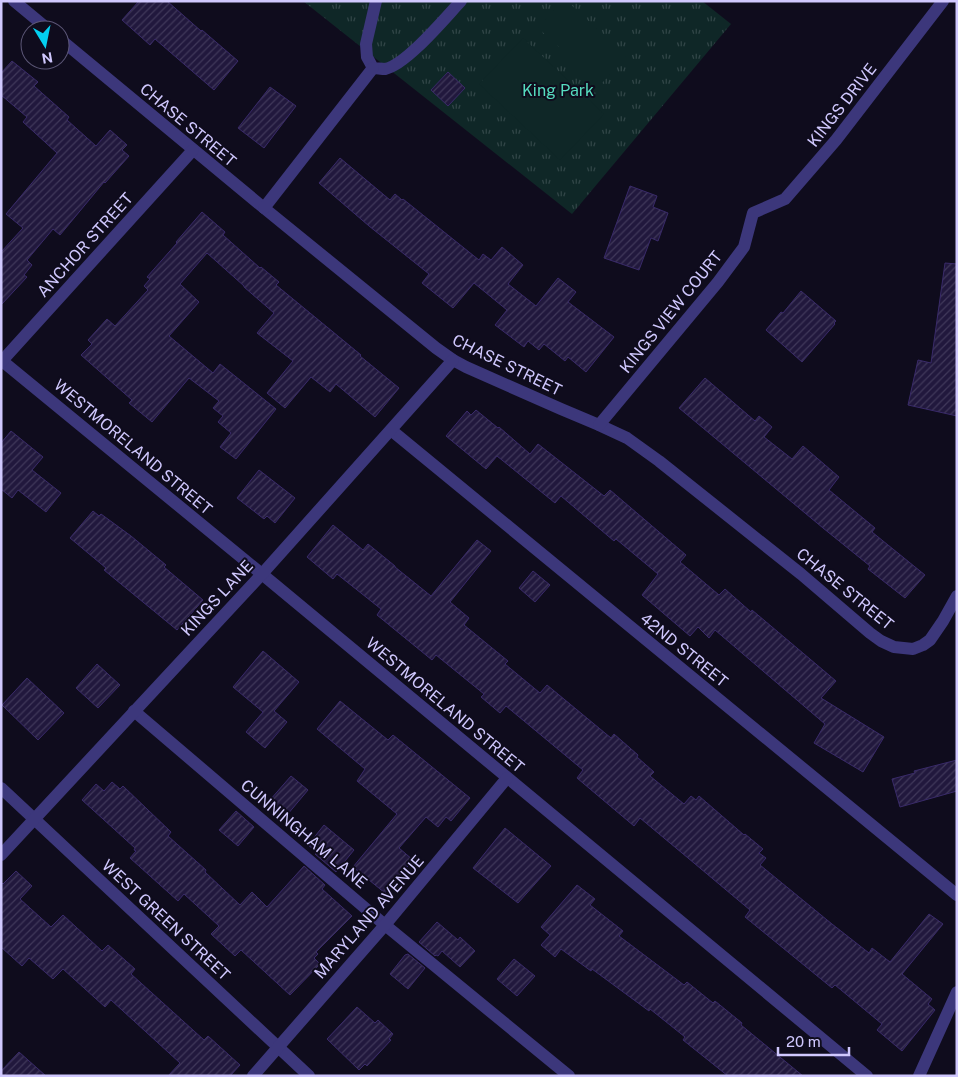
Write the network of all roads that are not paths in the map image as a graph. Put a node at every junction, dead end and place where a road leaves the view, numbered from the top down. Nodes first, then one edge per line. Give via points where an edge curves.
1 (14, 1) edge
2 (376, 1) edge
3 (461, 1) edge
4 (943, 1) edge
5 (36, 20) edge
6 (70, 48) edge
7 (373, 68) junction
8 (193, 150) junction
9 (264, 208) junction
10 (753, 213) joint
11 (453, 360) junction
12 (1, 361) edge
13 (600, 425) junction
14 (391, 430) junction
15 (262, 574) junction
16 (957, 596) edge
17 (134, 711) junction
18 (507, 778) junction
19 (1, 788) edge
20 (34, 819) junction
21 (1, 855) edge
22 (957, 895) edge
23 (385, 925) junction
24 (957, 992) edge
25 (278, 1047) junction
26 (252, 1076) edge
27 (308, 1076) edge
28 (569, 1076) edge
29 (867, 1076) edge
30 (919, 1076) edge

1 - 5 street
2 - 7 street via 366,44 366,58
3 - 7 street via 399,63 385,69
4 - 10 street, KINGS DRIVE via 836,140 785,199
6 - 8 street, CHASE STREET
7 - 9 street
8 - 9 street, CHASE STREET
8 - 12 street, ANCHOR STREET
9 - 11 street, CHASE STREET
10 - 13 street, KINGS VIEW COURT via 744,247
11 - 13 street, CHASE STREET
11 - 14 street, KINGS LANE
12 - 15 street, WESTMORELAND STREET
13 - 16 street, CHASE STREET via 627,438 659,461 881,641 894,647 913,649 923,645 930,640
14 - 15 street, KINGS LANE
14 - 22 street, 42ND STREET
15 - 17 street, KINGS LANE
15 - 18 street, WESTMORELAND STREET
17 - 20 street, KINGS LANE
17 - 23 street, CUNNINGHAM LANE
18 - 23 street, MARYLAND AVENUE
18 - 29 street, WESTMORELAND STREET
19 - 20 street, WEST GREEN STREET
20 - 21 street, KINGS LANE
20 - 25 street, WEST GREEN STREET
23 - 25 street, MARYLAND AVENUE
23 - 28 street, CUNNINGHAM LANE
24 - 30 street
25 - 26 street, MARYLAND AVENUE
25 - 27 street, WEST GREEN STREET

